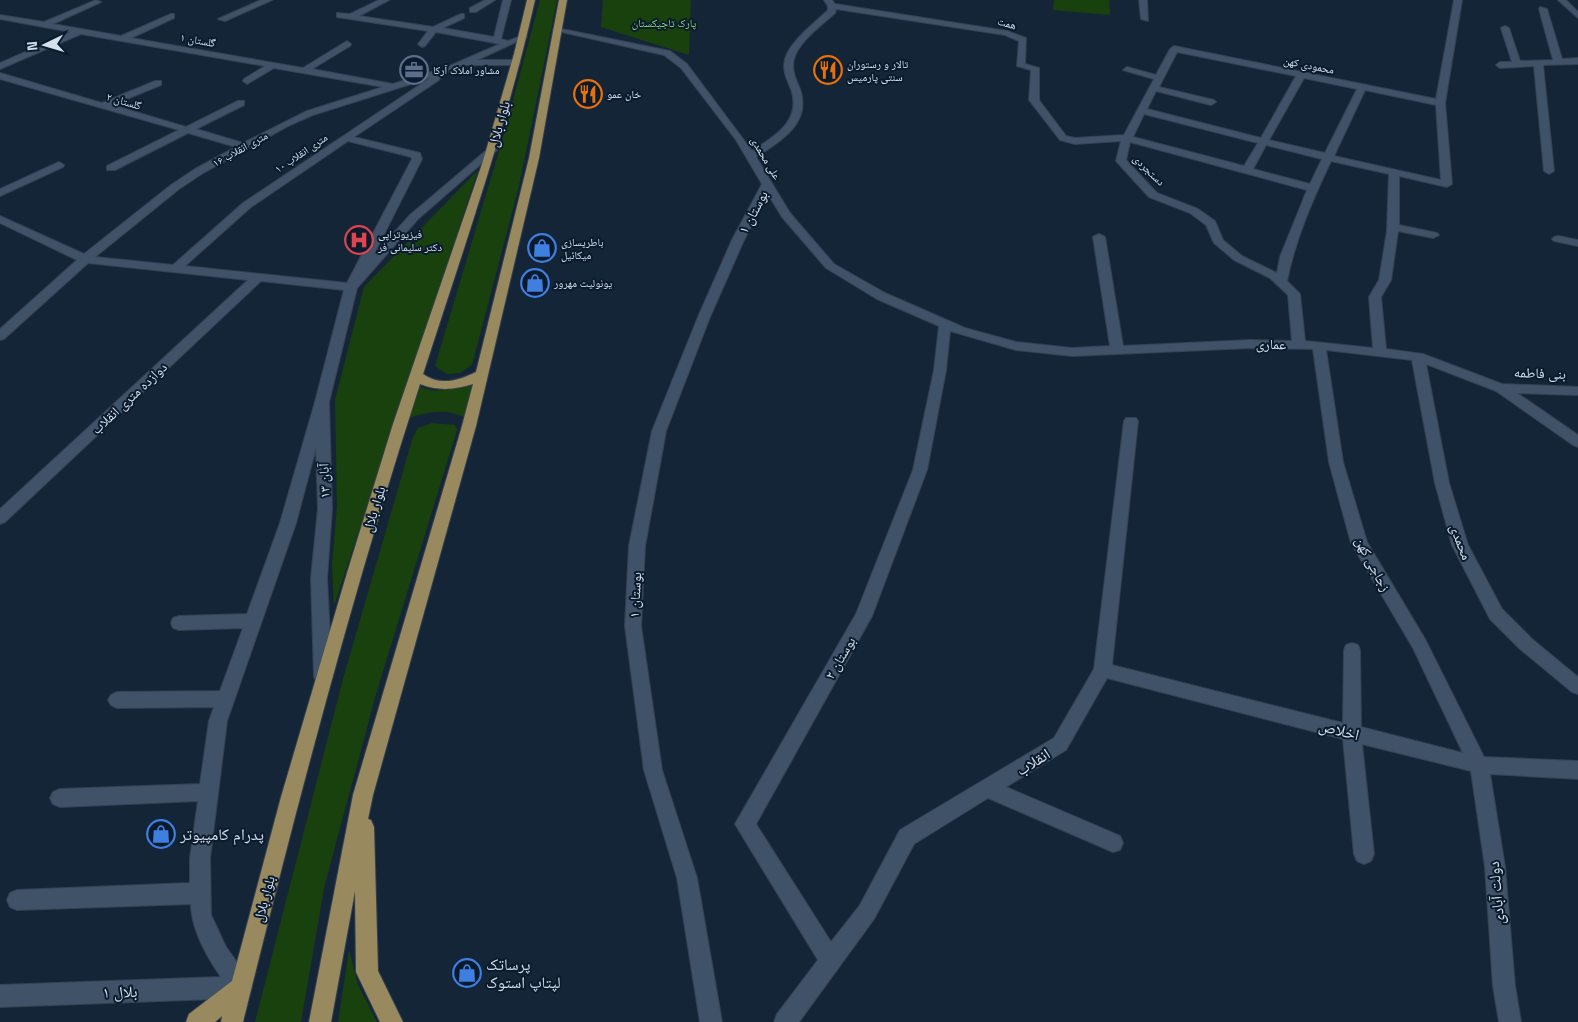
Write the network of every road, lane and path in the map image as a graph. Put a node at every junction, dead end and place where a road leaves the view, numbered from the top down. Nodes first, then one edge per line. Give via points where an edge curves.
1 (268, 0) edge
2 (385, 0) edge
3 (491, 0) edge
4 (507, 0) edge
5 (531, 0) edge
6 (563, 0) edge
7 (1143, 0) edge
8 (1458, 0) edge
9 (1562, 0) edge
10 (97, 2) dead end
11 (830, 3) edge
12 (1543, 9) dead end
13 (473, 10) dead end
14 (340, 15) dead end
15 (171, 16) dead end
16 (460, 16) dead end
17 (1578, 16) edge
18 (0, 17) edge
19 (350, 17) junction
20 (222, 19) dead end
21 (1145, 19) dead end
22 (44, 24) junction
23 (1505, 28) dead end
24 (433, 30) junction
25 (557, 30) junction
26 (80, 31) junction
27 (523, 37) junction
28 (123, 38) junction
29 (497, 40) junction
30 (508, 43) junction
31 (347, 44) dead end
32 (422, 44) dead end
33 (1174, 49) joint
34 (1578, 61) edge
35 (1558, 62) junction
36 (516, 63) junction
37 (1538, 63) junction
38 (463, 64) junction
39 (1516, 64) junction
40 (273, 65) junction
41 (0, 66) edge
42 (1500, 66) dead end
43 (450, 68) junction
44 (305, 70) junction
45 (1127, 70) dead end
46 (1301, 75) junction
47 (0, 76) edge
48 (1159, 78) junction
49 (247, 81) dead end
50 (158, 83) dead end
51 (393, 86) junction
52 (1362, 87) junction
53 (1153, 88) junction
54 (241, 102) dead end
55 (1211, 102) dead end
56 (1440, 103) junction
57 (102, 106) junction
58 (1142, 112) junction
59 (187, 131) junction
60 (346, 138) junction
61 (1127, 138) junction
62 (1264, 142) junction
63 (243, 146) junction
64 (492, 150) junction
65 (750, 156) junction
66 (1327, 157) junction
67 (59, 165) dead end
68 (111, 168) dead end
69 (1247, 170) junction
70 (1549, 171) dead end
71 (1394, 172) junction
72 (767, 185) junction
73 (1313, 188) junction
74 (0, 193) edge
75 (0, 219) edge
76 (1393, 227) junction
77 (1433, 236) dead end
78 (1098, 237) dead end
79 (1558, 239) dead end
80 (1578, 243) edge
81 (85, 259) junction
82 (175, 269) junction
83 (258, 278) junction
84 (1281, 282) junction
85 (352, 288) junction
86 (945, 324) junction
87 (0, 336) edge
88 (1299, 345) junction
89 (1319, 345) junction
90 (1117, 349) junction
91 (1380, 352) junction
92 (1418, 357) junction
93 (482, 374) junction
94 (416, 376) junction
95 (1501, 388) junction
96 (1578, 391) edge
97 (322, 402) junction
98 (1131, 421) dead end
99 (1578, 442) edge
100 (0, 518) edge
101 (252, 621) junction
102 (179, 622) dead end
103 (1352, 650) dead end
104 (1103, 670) junction
105 (323, 679) junction
106 (1578, 687) edge
107 (226, 698) junction
108 (117, 700) dead end
109 (1352, 733) junction
110 (1479, 765) junction
111 (1578, 770) edge
112 (989, 789) junction
113 (209, 792) junction
114 (363, 794) junction
115 (60, 798) dead end
116 (1113, 843) dead end
117 (1364, 854) dead end
118 (201, 893) junction
119 (17, 900) dead end
120 (831, 961) junction
121 (241, 987) junction
122 (0, 996) edge
123 (197, 1022) edge
124 (232, 1022) edge
125 (320, 1022) edge
126 (392, 1022) edge
127 (711, 1022) edge
128 (785, 1022) edge
129 (1510, 1022) edge

1 - 20 street
2 - 19 street
3 - 13 street
4 - 29 street
5 - 27 main road, بلوار بلال
6 - 25 main road
7 - 21 street
8 - 56 street
9 - 17 street
10 - 22 street
11 - 61 street, همت via 1007,33 1023,40 1021,66 1036,68 1034,100 1063,138 1075,141
11 - 65 street via 832,11 792,52 789,61 798,97 794,124 783,136
12 - 35 street
14 - 19 street
15 - 28 street
16 - 24 street
18 - 22 street, گلستان ۱
19 - 24 street
22 - 26 street, گلستان ۱
23 - 39 street
24 - 29 street
24 - 32 street
25 - 65 street, علی محمدی via 666,53 684,66
25 - 93 main road via 534,158
26 - 28 street, گلستان ۱
26 - 41 street
27 - 30 street, ۱۶ متری انقلاب
27 - 36 main road, بلوار بلال
28 - 40 street, گلستان ۱
29 - 30 street
30 - 38 street, ۱۶ متری انقلاب
31 - 44 street
33 - 46 street, محمودی کهن
33 - 48 street, دستجردی
34 - 35 street
35 - 37 street
36 - 38 street
36 - 64 main road, بلوار بلال
37 - 39 street
37 - 70 street
38 - 43 street, ۱۶ متری انقلاب
39 - 42 street
40 - 44 street, گلستان ۱
40 - 49 street
43 - 51 street, ۱۶ متری انقلاب
43 - 60 street, ۱۰ متری انقلاب
44 - 51 street, گلستان ۱
45 - 48 street
46 - 52 street, محمودی کهن
46 - 62 street
47 - 57 street, گلستان ۲
48 - 53 street, دستجردی
50 - 57 street
51 - 63 street, ۱۶ متری انقلاب via 310,113
52 - 56 street, محمودی کهن
52 - 66 street
53 - 55 street
53 - 58 street, دستجردی
54 - 59 street
56 - 71 street via 1447,184
57 - 59 street, گلستان ۲
58 - 61 street, دستجردی
58 - 62 street
59 - 63 street, گلستان ۲
59 - 68 street
60 - 82 street, ۱۰ متری انقلاب via 247,205
60 - 85 street via 416,155 417,159
61 - 69 street
61 - 84 street, دستجردی via 1122,161 1153,195 1194,210 1212,223 1218,241 1238,258
62 - 66 street
62 - 69 street
63 - 81 street, ۱۶ متری انقلاب via 174,187
64 - 85 street, ۱۳ آبان via 414,217
64 - 94 main road, بلوار بلال
65 - 72 street, علی محمدی
66 - 71 street
66 - 73 street
67 - 74 street
69 - 73 street
71 - 76 street
72 - 86 street, علی محمدی via 786,215 830,266 881,296
72 - 127 street, بوستان ۱ via 704,317 659,431 637,546 633,626 654,770 687,878
73 - 84 street via 1286,257
75 - 81 street
76 - 77 street
76 - 91 street via 1385,280 1375,297
78 - 90 street
79 - 80 street
81 - 82 street
81 - 87 street, ۱۶ متری انقلاب
82 - 83 street
83 - 85 street
83 - 100 street, دوازده متری انقلاب
84 - 88 street via 1294,294
85 - 97 street, ۱۳ آبان
86 - 90 street, عماری via 1016,346 1072,352
86 - 120 street, بوستان ۲ via 940,370 920,470 864,616 745,824
88 - 89 street, عماری
88 - 90 street, عماری
89 - 91 street, عماری
89 - 110 street, زجاجی کهن via 1336,462 1359,542 1418,644
91 - 92 street, عماری
92 - 95 street, عماری
92 - 106 street, محمدی via 1442,483 1460,545 1496,614
93 - 94 main road via 454,386 424,383
93 - 114 main road
94 - 105 main road, بلوار بلال
95 - 96 street, بنی فاطمه
95 - 99 street, عماری
97 - 101 street via 288,523
97 - 105 street, ۱۳ آبان via 325,510 319,578
98 - 104 street, انقلاب
101 - 102 street
101 - 107 street
103 - 109 street
104 - 109 street, اخلاص
104 - 112 street, انقلاب via 1060,744
105 - 121 main road, بلوار بلال
107 - 108 street
107 - 113 street via 218,721
109 - 110 street, اخلاص
109 - 117 street
110 - 111 street, اخلاص
110 - 129 street, دولت آبادی via 1494,867
112 - 116 street
112 - 120 street, انقلاب via 907,837 868,912
113 - 115 street
113 - 118 street via 200,858
114 - 125 main road
114 - 126 main road via 367,972
118 - 119 street
118 - 121 street via 201,915 218,955
120 - 128 street, انقلاب
121 - 122 street, بلال ۱
121 - 123 main road
121 - 124 main road, بلوار بلال

